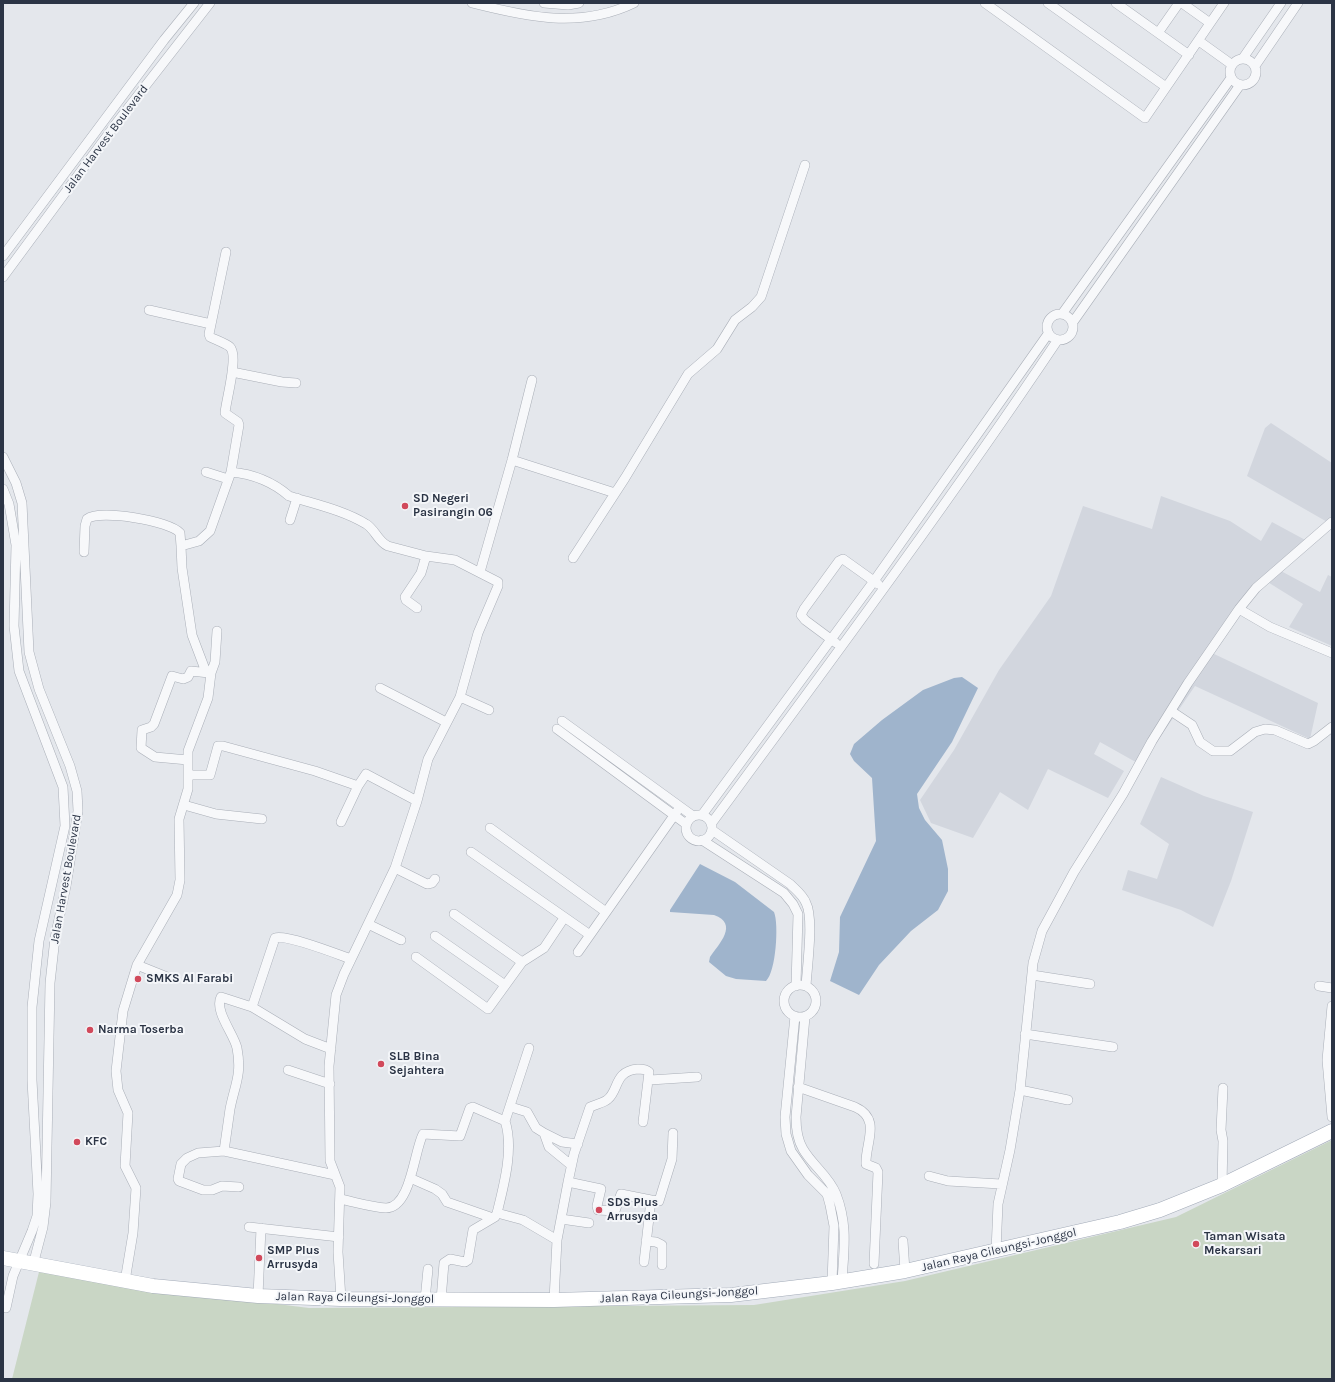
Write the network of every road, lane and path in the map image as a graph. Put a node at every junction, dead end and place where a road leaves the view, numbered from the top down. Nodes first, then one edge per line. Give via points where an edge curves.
1 (194, 3) edge
2 (210, 3) edge
3 (472, 3) edge
4 (544, 3) edge
5 (579, 3) edge
6 (634, 3) edge
7 (985, 3) edge
8 (1048, 3) edge
9 (1116, 3) edge
10 (1180, 3) edge
11 (1224, 3) edge
12 (1281, 3) edge
13 (1298, 3) edge
14 (1210, 23) junction
15 (1158, 33) junction
16 (1199, 41) junction
17 (1189, 55) junction
18 (1242, 58) junction
19 (1232, 64) junction
20 (1255, 66) junction
21 (1231, 78) junction
22 (1240, 85) junction
23 (1166, 86) junction
24 (82, 150) junction
25 (92, 158) junction
26 (805, 165) dead end
27 (226, 252) dead end
28 (3, 256) edge
29 (3, 277) edge
30 (149, 310) dead end
31 (1062, 314) junction
32 (1073, 322) junction
33 (211, 324) junction
34 (1048, 334) junction
35 (1057, 341) junction
36 (232, 372) junction
37 (532, 380) dead end
38 (296, 383) dead end
39 (3, 457) edge
40 (512, 460) junction
41 (206, 472) dead end
42 (230, 476) junction
43 (3, 489) edge
44 (615, 493) junction
45 (297, 498) junction
46 (290, 520) dead end
47 (1332, 522) edge
48 (181, 546) junction
49 (84, 552) dead end
50 (426, 556) junction
51 (572, 558) dead end
52 (480, 572) junction
53 (874, 581) junction
54 (884, 588) junction
55 (417, 608) dead end
56 (1239, 609) junction
57 (217, 631) dead end
58 (831, 639) junction
59 (842, 647) junction
60 (1332, 653) edge
61 (208, 673) junction
62 (380, 688) dead end
63 (460, 697) junction
64 (489, 710) dead end
65 (1171, 711) junction
66 (562, 721) dead end
67 (446, 722) junction
68 (1332, 727) edge
69 (557, 729) dead end
70 (188, 760) junction
71 (189, 776) junction
72 (358, 786) junction
73 (417, 801) junction
74 (184, 805) junction
75 (680, 807) junction
76 (674, 816) junction
77 (697, 816) junction
78 (262, 818) dead end
79 (341, 822) dead end
80 (686, 824) junction
81 (711, 827) junction
82 (490, 828) dead end
83 (702, 840) junction
84 (471, 852) dead end
85 (395, 868) junction
86 (435, 879) dead end
87 (606, 912) junction
88 (454, 914) dead end
89 (564, 918) junction
90 (368, 924) junction
91 (590, 935) junction
92 (435, 936) dead end
93 (401, 940) dead end
94 (578, 952) dead end
95 (416, 957) dead end
96 (351, 959) junction
97 (522, 962) junction
98 (137, 965) junction
99 (1032, 975) junction
100 (167, 977) dead end
101 (1090, 984) dead end
102 (505, 985) junction
103 (796, 986) junction
104 (806, 986) junction
105 (1319, 986) dead end
106 (1332, 988) edge
107 (1332, 1006) edge
108 (252, 1007) junction
109 (795, 1016) junction
110 (804, 1017) junction
111 (1025, 1034) junction
112 (1113, 1047) dead end
113 (529, 1048) dead end
114 (331, 1049) junction
115 (288, 1070) dead end
116 (696, 1077) dead end
117 (650, 1080) junction
118 (330, 1084) junction
119 (47, 1087) junction
120 (798, 1087) junction
121 (32, 1088) junction
122 (1223, 1088) dead end
123 (1020, 1090) junction
124 (1068, 1100) dead end
125 (511, 1107) junction
126 (1332, 1117) edge
127 (505, 1121) junction
128 (642, 1122) dead end
129 (1332, 1131) edge
130 (544, 1133) junction
131 (673, 1133) dead end
132 (578, 1144) junction
133 (224, 1151) junction
134 (571, 1165) junction
135 (335, 1175) junction
136 (929, 1176) dead end
137 (410, 1178) junction
138 (568, 1182) junction
139 (1001, 1184) junction
140 (1222, 1185) junction
141 (239, 1187) dead end
142 (340, 1199) junction
143 (651, 1200) junction
144 (495, 1216) junction
145 (561, 1219) junction
146 (588, 1224) dead end
147 (248, 1227) dead end
148 (261, 1228) junction
149 (339, 1237) junction
150 (557, 1240) junction
151 (646, 1241) junction
152 (903, 1241) dead end
153 (996, 1251) junction
154 (3, 1258) edge
155 (19, 1262) junction
156 (644, 1262) dead end
157 (874, 1264) dead end
158 (33, 1265) junction
159 (662, 1265) dead end
160 (428, 1269) dead end
161 (906, 1271) junction
162 (125, 1281) junction
163 (837, 1282) junction
164 (258, 1296) junction
165 (341, 1299) junction
166 (425, 1300) junction
167 (441, 1300) junction
168 (554, 1300) junction
169 (6, 1308) dead end

1 - 24 street, Jalan Harvest Boulevard
2 - 25 street, Jalan Harvest Boulevard via 170,52
3 - 6 street via 546,19 583,17
4 - 5 street
7 - 23 street via 1145,118
8 - 23 street
9 - 15 street
10 - 14 street
10 - 15 street
11 - 14 street
12 - 18 street
13 - 20 street
14 - 16 street
15 - 17 street
16 - 17 street
16 - 19 street
17 - 23 street
18 - 19 street
18 - 20 street via 1250,60
19 - 21 street
20 - 22 street via 1257,73 1254,80 1248,85
21 - 22 street
21 - 31 street
22 - 32 street
24 - 25 street
24 - 28 street, Jalan Harvest Boulevard
25 - 29 street, Jalan Harvest Boulevard
26 - 44 street via 761,297 735,320 717,349 688,374
27 - 33 street
30 - 33 street
31 - 32 street via 1069,316
31 - 34 street via 1055,315 1049,320
32 - 35 street via 1074,330 1071,336
33 - 36 street via 210,336 232,350
34 - 35 street
34 - 53 street
35 - 54 street
36 - 38 street
36 - 42 street via 225,413 239,425
37 - 40 street
39 - 119 street, Jalan Harvest Boulevard via 16,483 22,503 29,652 39,689 70,766 77,791 77,822 55,938 50,983
40 - 44 street
40 - 52 street
41 - 42 street
42 - 45 street via 244,474 264,480
42 - 48 street via 209,534 199,541
43 - 121 street, Jalan Harvest Boulevard via 9,504 16,545 14,626 19,671 58,772 65,800 65,826 39,941 34,981
44 - 51 street
45 - 46 street
45 - 50 street via 367,524 385,544
47 - 56 street via 1256,588
48 - 49 street via 180,533 173,528 107,514 87,519
48 - 61 street via 192,636
50 - 52 street via 455,560
50 - 55 street via 421,572 405,597
52 - 63 street via 498,582 498,586 478,633
53 - 54 street
53 - 58 street
53 - 58 street via 848,561 839,561 801,616
54 - 59 street
56 - 60 street via 1270,627
56 - 65 street
57 - 61 street via 215,662
58 - 59 street
58 - 77 street
59 - 81 street
61 - 70 street via 208,698 189,748
61 - 70 street via 191,671 188,677 183,679 172,676 154,724 142,730 141,748 155,757
62 - 67 street
63 - 64 street
63 - 67 street
65 - 68 street via 1192,725 1200,742 1213,751 1222,752 1230,751 1260,730 1275,730 1308,744
65 - 99 street via 1074,872 1042,931
66 - 75 street
67 - 73 street via 428,759
69 - 76 street
70 - 71 street
71 - 72 street via 210,775 220,746 315,771
71 - 74 street
72 - 73 street via 368,774
72 - 79 street
73 - 85 street
74 - 78 street via 216,814
74 - 98 street via 179,819 180,880 177,895
75 - 76 street
75 - 77 street
76 - 80 street
76 - 87 street
77 - 80 street
77 - 81 street via 708,818
80 - 83 street via 689,837
81 - 83 street via 708,837
81 - 104 street via 790,884 807,904 810,916
82 - 87 street
83 - 103 street via 784,893 794,904 798,914
84 - 89 street
85 - 86 street via 427,884
85 - 90 street
87 - 91 street
88 - 97 street
89 - 91 street
89 - 97 street via 544,948
90 - 93 street
90 - 96 street
91 - 94 street
92 - 102 street
95 - 102 street via 488,1009
96 - 108 street via 290,939 274,938
96 - 114 street via 336,995
97 - 102 street
98 - 100 street
98 - 162 street via 123,1011 116,1064 118,1090 128,1113 125,1166 136,1188 133,1233
99 - 101 street
99 - 111 street
103 - 104 street
103 - 109 street via 789,990 785,997 788,1012
104 - 110 street via 814,992 816,1002 813,1011
105 - 106 street
107 - 126 street via 1327,1060
108 - 114 street via 306,1038
108 - 133 street via 223,997 220,999 220,1006 236,1046 239,1062 239,1075
109 - 110 street
109 - 163 street via 786,1103 786,1134 791,1151 808,1175 827,1194 834,1226
110 - 120 street
111 - 112 street
111 - 123 street
113 - 125 street
114 - 118 street
115 - 118 street
116 - 117 street
117 - 128 street
117 - 132 street via 646,1069 625,1073 608,1100 590,1107
118 - 135 street via 330,1161
119 - 121 street
119 - 158 street, Jalan Harvest Boulevard via 46,1202
120 - 157 street via 862,1110 868,1117 871,1130 866,1164 876,1168 878,1172
120 - 163 street via 796,1132 803,1150 821,1170 835,1192 844,1220
121 - 155 street, Jalan Harvest Boulevard via 38,1201 32,1231
122 - 140 street
123 - 124 street
123 - 139 street via 1010,1150
125 - 127 street
125 - 130 street via 527,1112 536,1128
127 - 137 street via 473,1107 470,1108 460,1136 423,1134
127 - 144 street via 508,1133 508,1161
129 - 140 main road, Jalan Raya Cileungsi-Jonggol
130 - 132 street via 562,1142
130 - 134 street via 549,1147
131 - 143 street via 670,1170 659,1201
132 - 134 street
133 - 135 street
133 - 141 street via 198,1153 187,1158 181,1164 178,1179 203,1190 222,1186
134 - 138 street
135 - 142 street via 340,1187
136 - 139 street via 961,1182
137 - 142 street via 403,1196 390,1207
137 - 144 street via 435,1189 450,1203
138 - 143 street via 601,1189 598,1210 615,1211 621,1194
138 - 145 street
139 - 153 street via 996,1220
140 - 153 main road, Jalan Raya Cileungsi-Jonggol via 1160,1210 1120,1222
142 - 149 street
143 - 151 street
144 - 150 street via 524,1220
144 - 167 street via 473,1230 466,1262 450,1259 444,1263
145 - 146 street
145 - 150 street
147 - 148 street
148 - 149 street
148 - 164 street
149 - 165 street
150 - 168 street
151 - 156 street
151 - 159 street via 662,1245
152 - 161 street
153 - 161 main road, Jalan Raya Cileungsi-Jonggol
154 - 155 main road, Jalan Raya Cileungsi-Jonggol
155 - 158 main road, Jalan Raya Cileungsi-Jonggol
155 - 169 street, Jalan Harvest Boulevard
158 - 162 main road, Jalan Raya Cileungsi-Jonggol
160 - 166 street
161 - 163 main road, Jalan Raya Cileungsi-Jonggol
162 - 164 main road, Jalan Raya Cileungsi-Jonggol
163 - 168 main road, Jalan Raya Cileungsi-Jonggol via 731,1295
164 - 165 main road, Jalan Raya Cileungsi-Jonggol
165 - 166 main road, Jalan Raya Cileungsi-Jonggol
166 - 167 main road, Jalan Raya Cileungsi-Jonggol
167 - 168 main road, Jalan Raya Cileungsi-Jonggol

